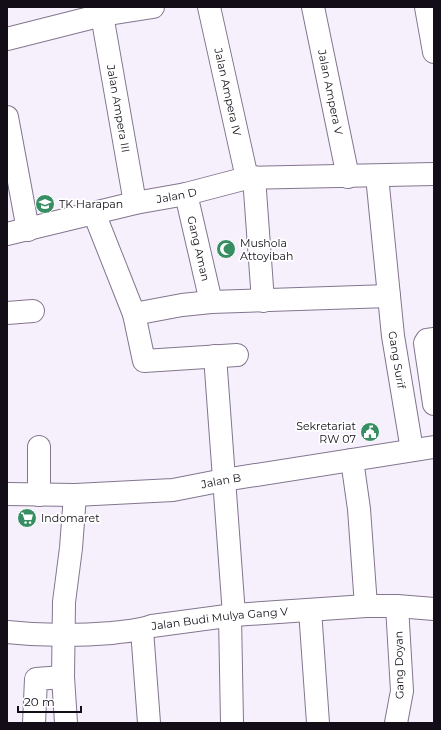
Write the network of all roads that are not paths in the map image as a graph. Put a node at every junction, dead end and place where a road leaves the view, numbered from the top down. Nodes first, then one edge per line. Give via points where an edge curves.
1 (153, 7) edge
2 (209, 7) edge
3 (313, 7) edge
4 (426, 7) edge
5 (102, 15) junction
6 (7, 39) edge
7 (434, 52) edge
8 (7, 117) edge
9 (434, 174) edge
10 (377, 176) junction
11 (250, 177) junction
12 (348, 177) junction
13 (186, 194) junction
14 (135, 203) junction
15 (94, 213) junction
16 (17, 232) edge
17 (389, 296) junction
18 (263, 301) junction
19 (211, 302) junction
20 (33, 310) dead end
21 (7, 313) edge
22 (134, 314) junction
23 (434, 339) edge
24 (237, 355) dead end
25 (215, 356) junction
26 (434, 404) edge
27 (40, 447) dead end
28 (434, 447) edge
29 (412, 450) junction
30 (352, 460) junction
31 (224, 480) junction
32 (7, 494) edge
33 (39, 495) junction
34 (75, 495) junction
35 (366, 606) junction
36 (398, 606) junction
37 (434, 609) edge
38 (310, 610) junction
39 (232, 616) junction
40 (142, 630) junction
41 (7, 632) edge
42 (64, 636) junction
43 (63, 676) junction
44 (34, 723) edge
45 (66, 723) edge
46 (149, 723) edge
47 (232, 723) edge
48 (318, 723) edge
49 (396, 723) edge

1 - 5 street
2 - 11 street, Jalan Ampera IV
3 - 12 street, Jalan Ampera V
4 - 7 street
5 - 6 street
5 - 14 street, Jalan Ampera III
8 - 16 street
9 - 10 street, Jalan D
10 - 12 street, Jalan D
10 - 17 street, Gang Surif
11 - 12 street, Jalan D
11 - 13 street, Jalan D
11 - 18 street, Jalan Ampera IV
13 - 14 street, Jalan D
13 - 19 street, Gang Aman
14 - 15 street, Jalan D
15 - 16 street, Jalan D
15 - 22 street
17 - 18 street via 313,297
17 - 29 street, Gang Surif
18 - 19 street
19 - 22 street
20 - 21 street
22 - 25 street via 143,360 146,362
23 - 26 street via 425,342
24 - 25 street
25 - 31 street
27 - 33 street
28 - 29 street, Jalan B
29 - 30 street, Jalan B
30 - 31 street, Jalan B
30 - 35 street via 359,509
31 - 34 street, Jalan B via 173,490
31 - 39 street
32 - 33 street, Jalan B
33 - 34 street, Jalan B
34 - 42 street via 64,602
35 - 36 street, Jalan Budi Mulya Gang V
35 - 38 street, Jalan Budi Mulya Gang V
36 - 37 street, Jalan Budi Mulya Gang V
36 - 49 street, Gang Doyan via 402,691
38 - 39 street, Jalan Budi Mulya Gang V
38 - 48 street
39 - 40 street, Jalan Budi Mulya Gang V via 152,626
39 - 47 street
40 - 42 street, Jalan Budi Mulya Gang V
40 - 46 street
41 - 42 street, Jalan Budi Mulya Gang V
42 - 43 street
43 - 44 street via 36,679
43 - 45 street

